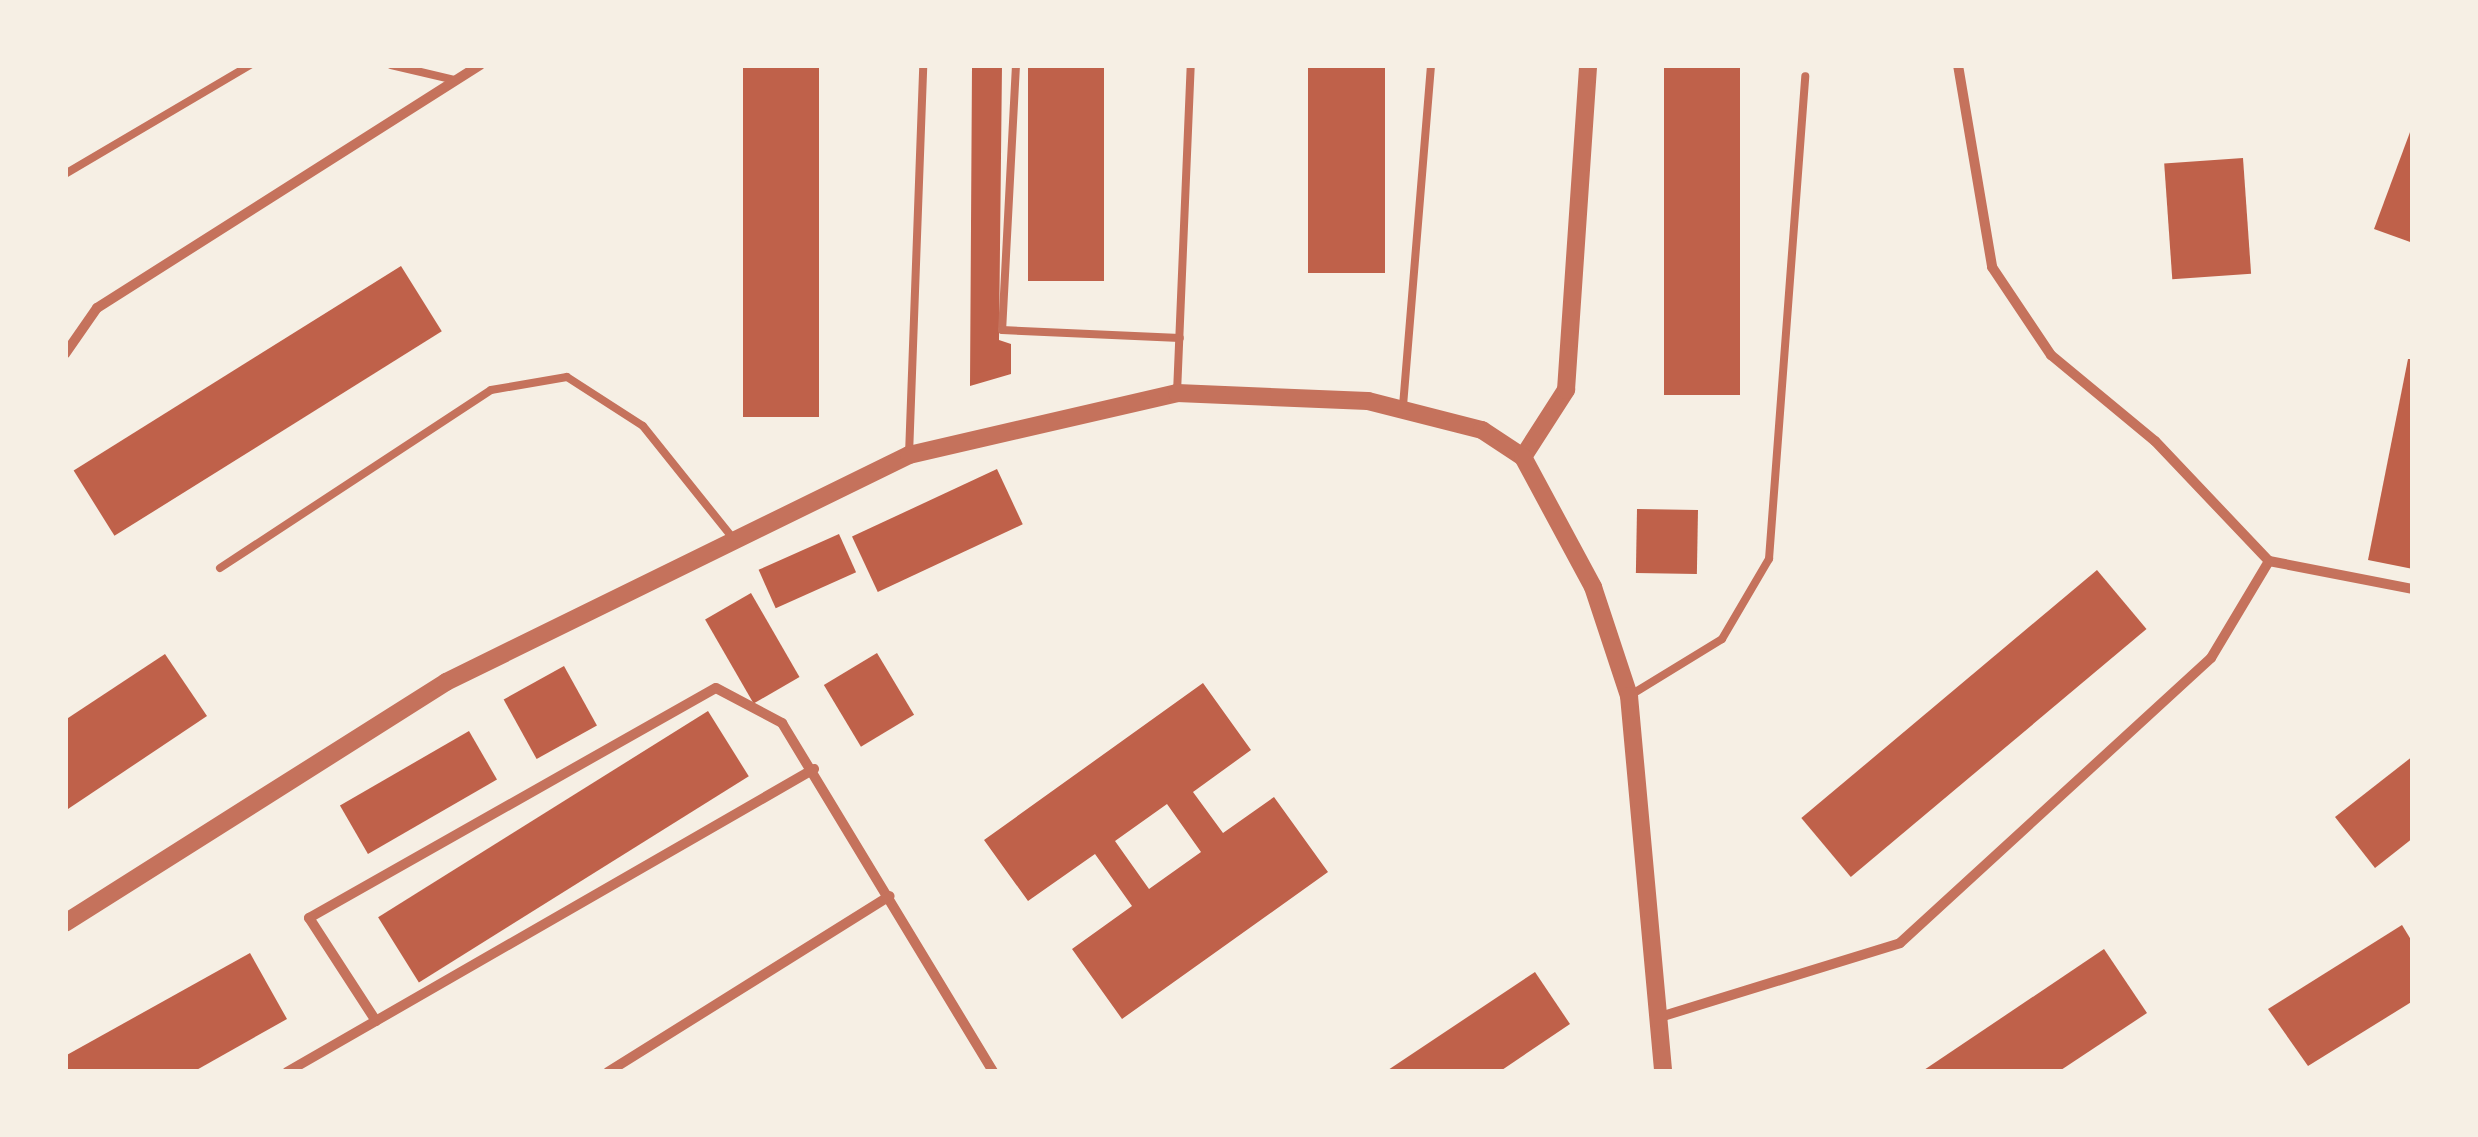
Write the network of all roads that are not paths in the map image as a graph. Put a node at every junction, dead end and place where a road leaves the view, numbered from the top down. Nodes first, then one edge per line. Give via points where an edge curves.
1 (250, 65) edge
2 (390, 65) edge
3 (480, 65) edge
4 (923, 65) edge
5 (1016, 65) edge
6 (1192, 65) edge
7 (1432, 65) edge
8 (1588, 65) edge
9 (1958, 65) edge
10 (1805, 76) dead end
11 (456, 80) junction
12 (65, 174) edge
13 (1180, 338) junction
14 (65, 354) edge
15 (1177, 393) junction
16 (1402, 406) junction
17 (909, 455) junction
18 (1523, 457) junction
19 (731, 536) junction
20 (2268, 560) junction
21 (220, 568) dead end
22 (2413, 589) edge
23 (1629, 696) junction
24 (814, 769) junction
25 (890, 896) junction
26 (65, 923) edge
27 (1660, 1016) junction
28 (376, 1021) junction
29 (287, 1072) edge
30 (608, 1072) edge
31 (993, 1072) edge
32 (1664, 1072) edge

1 - 12 lane
2 - 11 lane
3 - 11 street
4 - 17 lane
5 - 13 lane via 1002,330
6 - 13 lane
7 - 16 lane
8 - 18 street via 1566,390
9 - 20 street via 1992,267 2051,355 2155,440
10 - 23 lane via 1770,559 1722,639
11 - 14 street via 97,308
13 - 15 lane
15 - 16 street
15 - 17 street
16 - 18 street via 1482,430
17 - 19 street
18 - 23 street via 1593,587
19 - 21 lane via 643,426 568,377 491,390
19 - 26 street via 351,736
20 - 22 street
20 - 27 street via 2211,658 1900,944
23 - 27 street
24 - 25 street
24 - 28 street
24 - 28 street via 782,722 716,688 309,918
25 - 30 street
25 - 31 street
27 - 32 street
28 - 29 street

